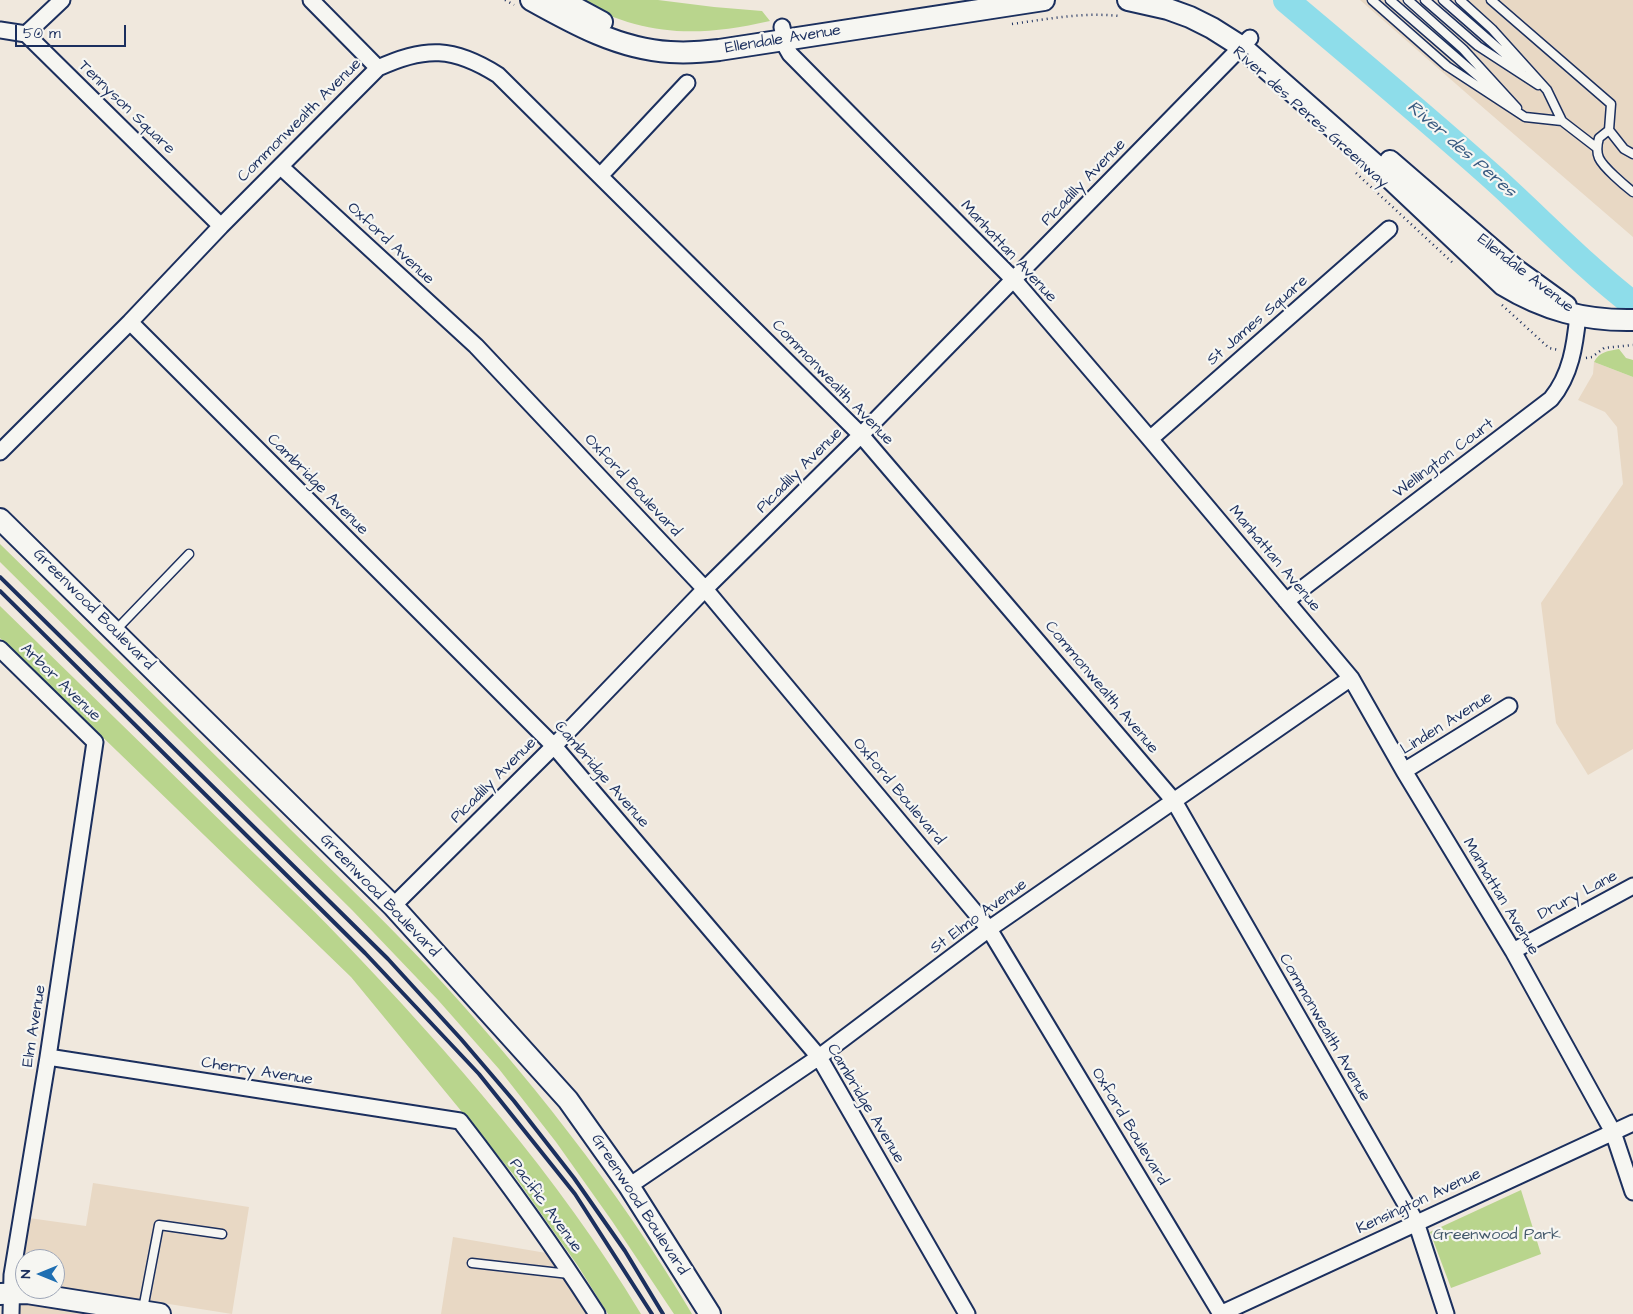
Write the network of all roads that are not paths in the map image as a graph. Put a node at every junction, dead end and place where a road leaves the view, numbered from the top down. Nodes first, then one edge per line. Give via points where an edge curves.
1 (62, 0) edge
2 (311, 0) edge
3 (561, 0) edge
4 (956, 0) edge
5 (1044, 0) edge
6 (1180, 0) edge
7 (1372, 0) edge
8 (1390, 0) edge
9 (1408, 0) edge
10 (1425, 0) edge
11 (1444, 0) edge
12 (1460, 0) edge
13 (1491, 0) edge
14 (525, 4) edge
15 (1124, 8) edge
16 (0, 30) edge
17 (26, 34) junction
18 (784, 34) junction
19 (1246, 42) junction
20 (378, 68) junction
21 (687, 83) dead end
22 (1546, 90) junction
23 (1525, 117) junction
24 (1562, 121) junction
25 (1609, 130) junction
26 (1596, 148) junction
27 (1633, 154) edge
28 (280, 167) junction
29 (600, 176) junction
30 (1633, 192) edge
31 (221, 226) junction
32 (1389, 229) dead end
33 (1014, 280) junction
34 (1580, 315) junction
35 (1633, 320) edge
36 (130, 322) junction
37 (476, 346) joint
38 (861, 435) junction
39 (1150, 439) junction
40 (0, 452) edge
41 (0, 519) edge
42 (189, 554) dead end
43 (705, 589) junction
44 (1286, 601) junction
45 (114, 632) junction
46 (0, 649) edge
47 (1351, 678) junction
48 (1509, 706) dead end
49 (95, 742) joint
50 (554, 746) junction
51 (1404, 771) junction
52 (1174, 801) junction
53 (1633, 886) edge
54 (393, 906) junction
55 (989, 929) junction
56 (1512, 951) junction
57 (819, 1056) junction
58 (48, 1057) junction
59 (460, 1121) joint
60 (1633, 1123) edge
61 (1613, 1132) junction
62 (629, 1186) junction
63 (1633, 1192) edge
64 (1416, 1222) junction
65 (222, 1234) dead end
66 (472, 1263) dead end
67 (571, 1274) junction
68 (6, 1294) edge
69 (151, 1313) edge
70 (12, 1314) edge
71 (597, 1314) edge
72 (710, 1314) edge
73 (967, 1314) edge
74 (1220, 1314) edge
75 (1446, 1314) edge

1 - 17 street
2 - 20 street
3 - 18 main road, Ellendale Avenue via 593,19 637,35 689,40
4 - 18 main road, Ellendale Avenue
5 - 18 main road, Ellendale Avenue
6 - 19 main road, Ellendale Avenue via 1217,16
7 - 23 lane via 1447,66
8 - 23 lane
9 - 23 lane via 1463,49
10 - 22 lane via 1478,46
11 - 22 lane
12 - 22 lane via 1492,28
13 - 25 lane via 1611,104
14 - 18 main road, Ellendale Avenue via 605,37 668,52 691,53
15 - 19 main road, Ellendale Avenue via 1168,9
16 - 17 street
17 - 31 street, Tennyson Square
18 - 33 street, Manhattan Avenue via 790,54
19 - 33 street, Picadilly Avenue
19 - 34 main road, Ellendale Avenue via 1514,269
20 - 28 street, Commonwealth Avenue
20 - 29 street, Commonwealth Avenue via 426,52 460,56 479,63 498,75
21 - 29 street
22 - 24 lane
23 - 24 lane
24 - 26 lane
25 - 26 lane via 1599,138
25 - 27 lane via 1624,149
26 - 30 lane via 1599,159
28 - 31 street, Commonwealth Avenue
28 - 37 street, Oxford Avenue
29 - 38 street, Commonwealth Avenue
31 - 36 street, Commonwealth Avenue
32 - 39 street, St James Square
33 - 38 street, Picadilly Avenue
33 - 39 street, Manhattan Avenue
34 - 35 main road
34 - 44 street, Wellington Court via 1569,367 1559,390 1551,399
36 - 40 street, Commonwealth Avenue
36 - 50 street, Cambridge Avenue
37 - 43 street, Oxford Boulevard
38 - 43 street, Picadilly Avenue
38 - 52 street, Commonwealth Avenue
39 - 44 street, Manhattan Avenue
41 - 45 main road, Greenwood Boulevard
42 - 45 lane
43 - 50 street, Picadilly Avenue
43 - 55 street, Oxford Boulevard
44 - 47 street, Manhattan Avenue
45 - 54 main road, Greenwood Boulevard
46 - 49 street, Arbor Avenue
47 - 51 street, Manhattan Avenue
47 - 52 street, St Elmo Avenue
48 - 51 street, Linden Avenue
49 - 58 street, Elm Avenue
50 - 54 street, Picadilly Avenue
50 - 57 street, Cambridge Avenue
51 - 56 street, Manhattan Avenue
52 - 55 street, St Elmo Avenue
52 - 64 street, Commonwealth Avenue
53 - 56 street, Drury Lane
54 - 62 main road, Greenwood Boulevard via 568,1100
55 - 57 street, St Elmo Avenue
55 - 74 street, Oxford Boulevard
56 - 61 street, Manhattan Avenue
57 - 62 street, St Elmo Avenue
57 - 73 street, Cambridge Avenue
58 - 59 street, Cherry Avenue
58 - 68 street, Elm Avenue via 12,1275
59 - 67 street, Pacific Avenue
60 - 61 street, Kensington Avenue
61 - 63 street, Manhattan Avenue
61 - 64 street, Kensington Avenue
62 - 72 main road, Greenwood Boulevard
64 - 74 street, Kensington Avenue
64 - 75 street, Commonwealth Avenue
65 - 69 lane via 159,1225
66 - 67 lane
67 - 71 street, Pacific Avenue
68 - 69 main road via 27,1293
68 - 70 street, Elm Avenue

